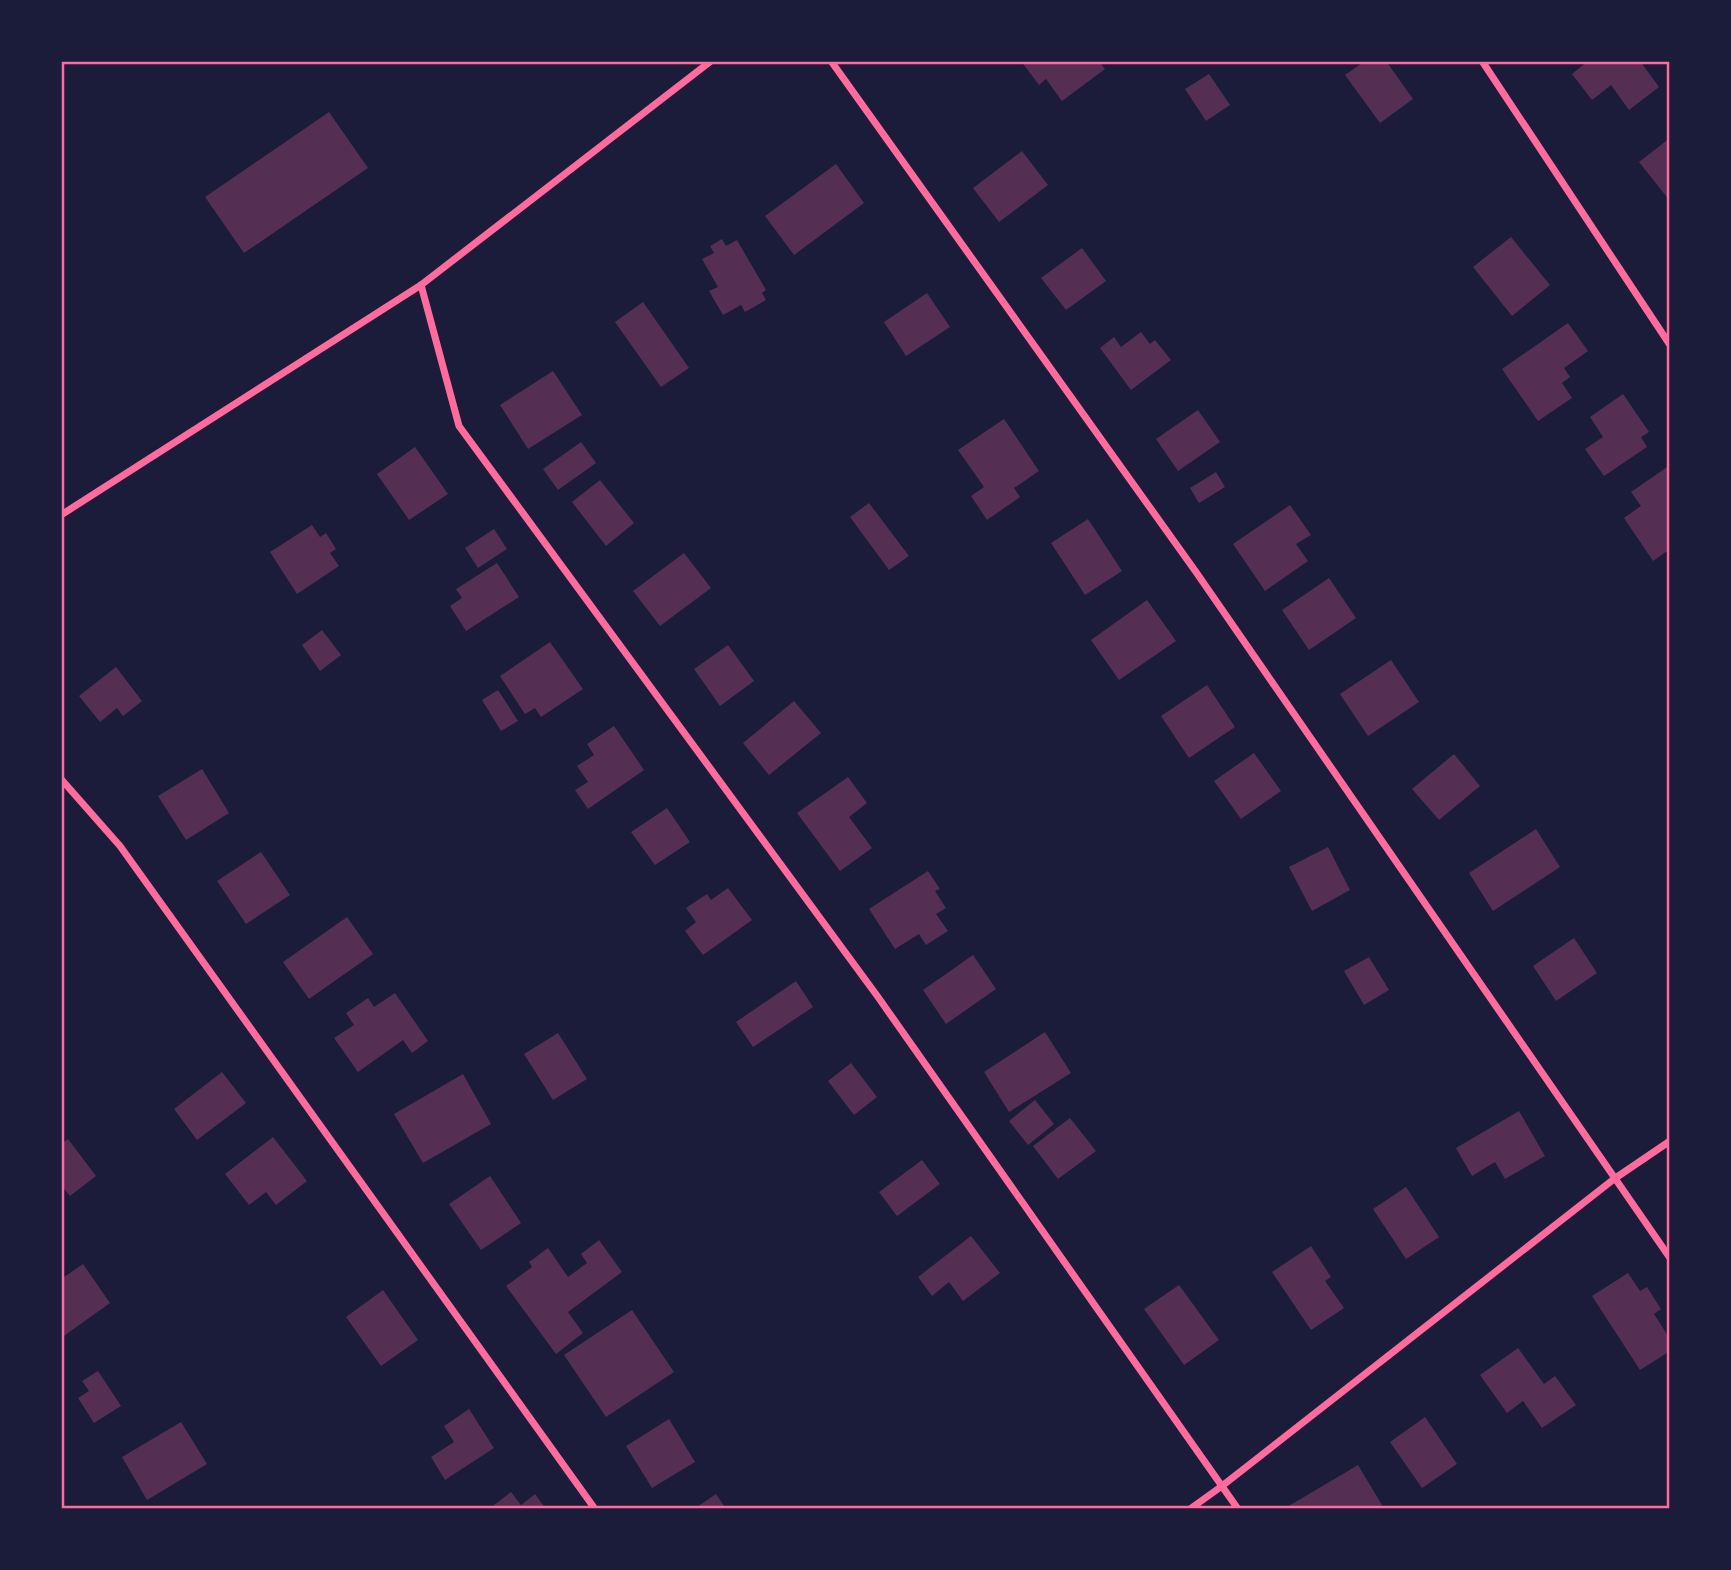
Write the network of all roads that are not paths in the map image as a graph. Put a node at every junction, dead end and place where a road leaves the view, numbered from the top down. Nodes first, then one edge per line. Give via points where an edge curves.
1 (711, 61) edge
2 (831, 61) edge
3 (1482, 61) edge
4 (421, 285) junction
5 (1670, 345) edge
6 (61, 515) edge
7 (61, 779) edge
8 (1670, 1141) edge
9 (1614, 1179) junction
10 (1670, 1258) edge
11 (1222, 1486) junction
12 (595, 1509) edge
13 (1190, 1509) edge
14 (1238, 1509) edge

1 - 4 street
2 - 9 street via 1196,572
3 - 5 street
4 - 6 street
4 - 11 street via 458,426 878,997
7 - 12 street via 120,846
8 - 9 street
9 - 10 street
9 - 11 street
11 - 13 street
11 - 14 street

